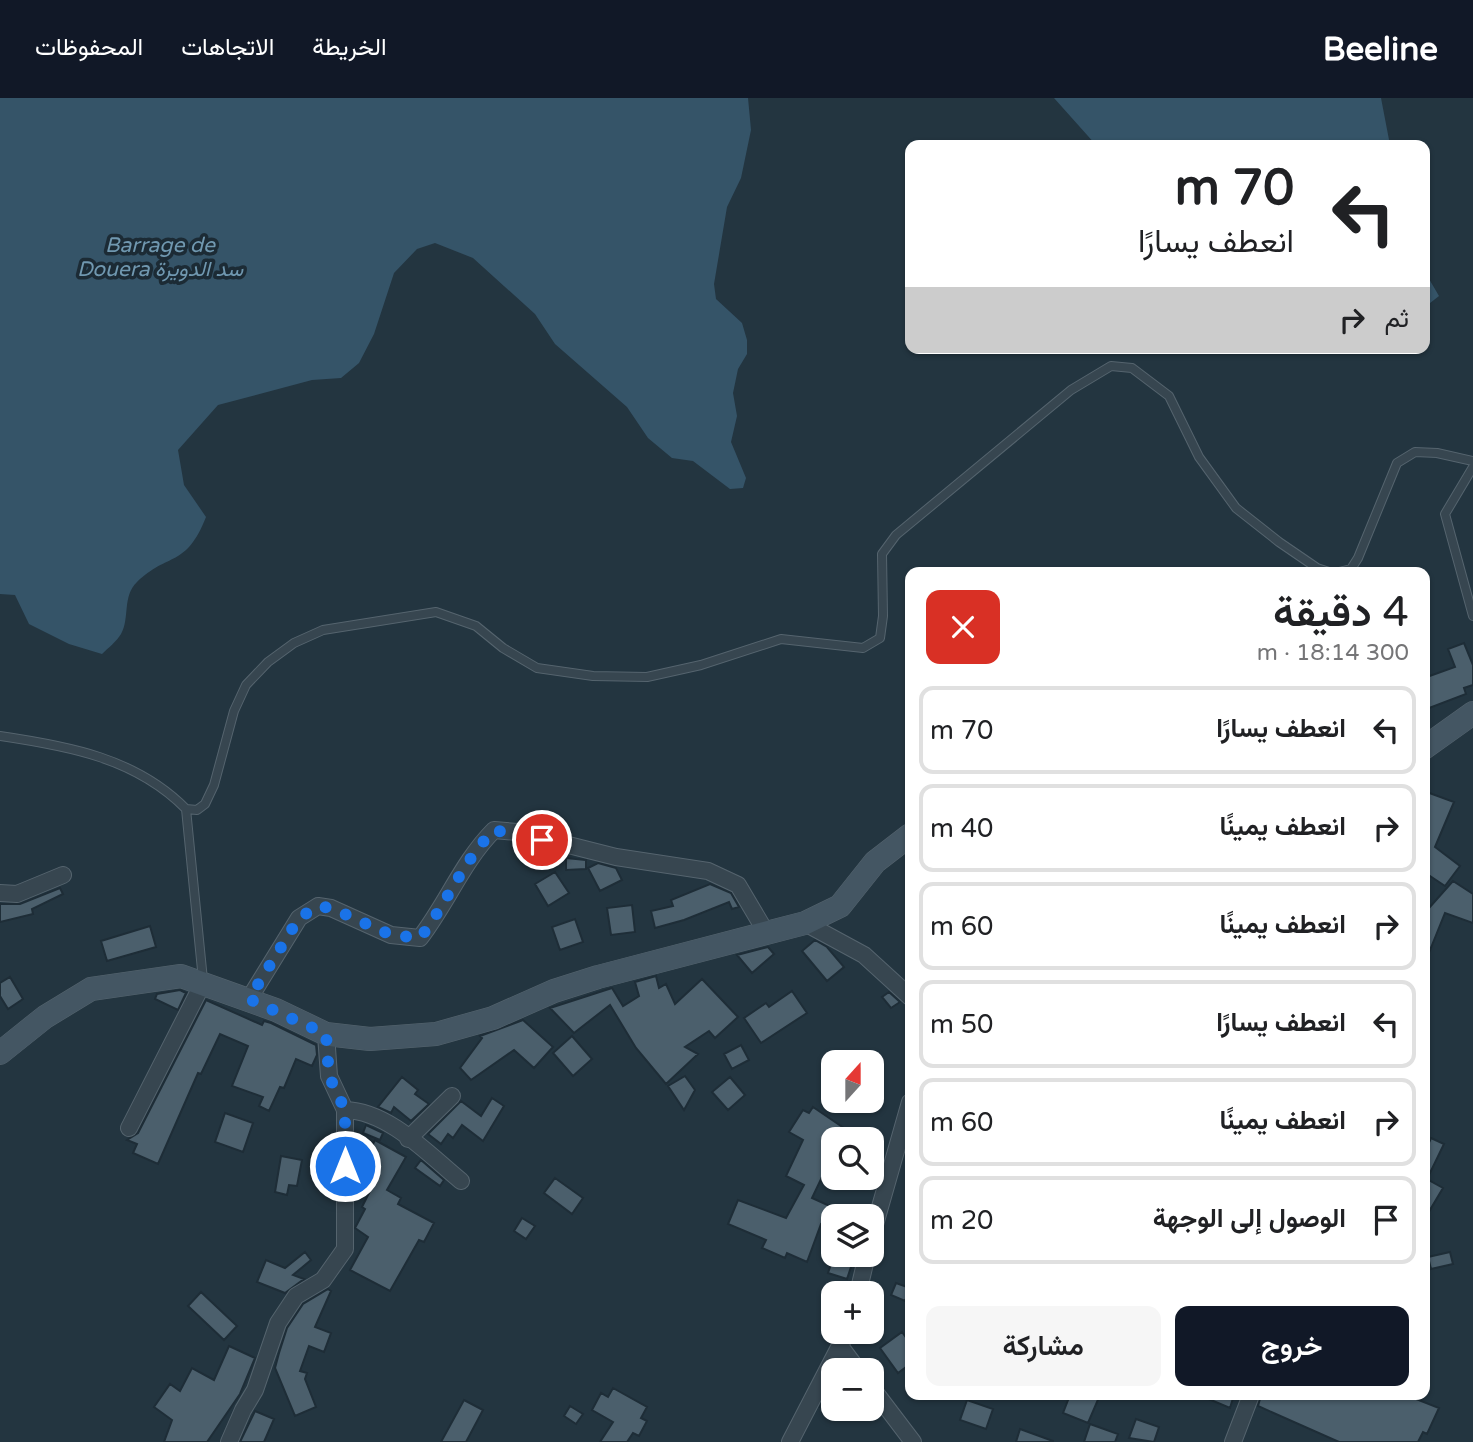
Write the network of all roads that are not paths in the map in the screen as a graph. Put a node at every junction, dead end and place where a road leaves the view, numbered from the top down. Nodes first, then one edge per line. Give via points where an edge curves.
1 (1473, 461) edge
2 (1473, 467) edge
3 (1316, 567) edge
4 (1352, 567) edge
5 (1473, 616) edge
6 (1473, 713) edge
7 (0, 736) edge
8 (1430, 744) edge
9 (186, 809) junction
10 (905, 839) edge
11 (64, 875) dead end
12 (0, 893) edge
13 (805, 923) junction
14 (767, 934) junction
15 (204, 984) junction
16 (905, 992) edge
17 (249, 999) junction
18 (326, 1034) junction
19 (0, 1054) edge
20 (452, 1096) dead end
21 (345, 1110) junction
22 (905, 1120) edge
23 (129, 1128) dead end
24 (408, 1139) junction
25 (461, 1181) dead end
26 (881, 1204) edge
27 (841, 1344) edge
28 (1249, 1400) edge
29 (884, 1404) edge
30 (229, 1442) edge
31 (790, 1442) edge
32 (913, 1442) edge
33 (1233, 1442) edge

1 - 4 lane via 1415,452 1397,463
2 - 5 lane via 1445,514
3 - 9 lane via 1236,508 1199,457 1169,396 1132,368 1111,366 1071,390 896,535 882,554 880,638 863,648 781,639 647,677 593,676 537,668 476,626 436,612 323,630 294,643 246,685 205,804 197,810
6 - 8 street
7 - 9 lane via 74,747 123,765 166,788
9 - 15 lane
10 - 13 street via 875,862 840,906
11 - 12 street via 17,894
13 - 14 street
13 - 16 street via 864,955
14 - 17 street via 738,885 708,871 616,857 494,830 477,847 420,938 391,935 318,906 299,918
14 - 18 street via 598,977 493,1018 436,1034 370,1039
15 - 17 street
15 - 19 street via 181,976 91,989 45,1017
15 - 23 street
17 - 18 street
18 - 21 street via 329,1076
20 - 24 street
21 - 24 street via 379,1119
21 - 30 street via 345,1249 323,1280 296,1296 278,1322 256,1391
22 - 26 street
24 - 25 street
27 - 31 street
28 - 33 street
29 - 32 street

